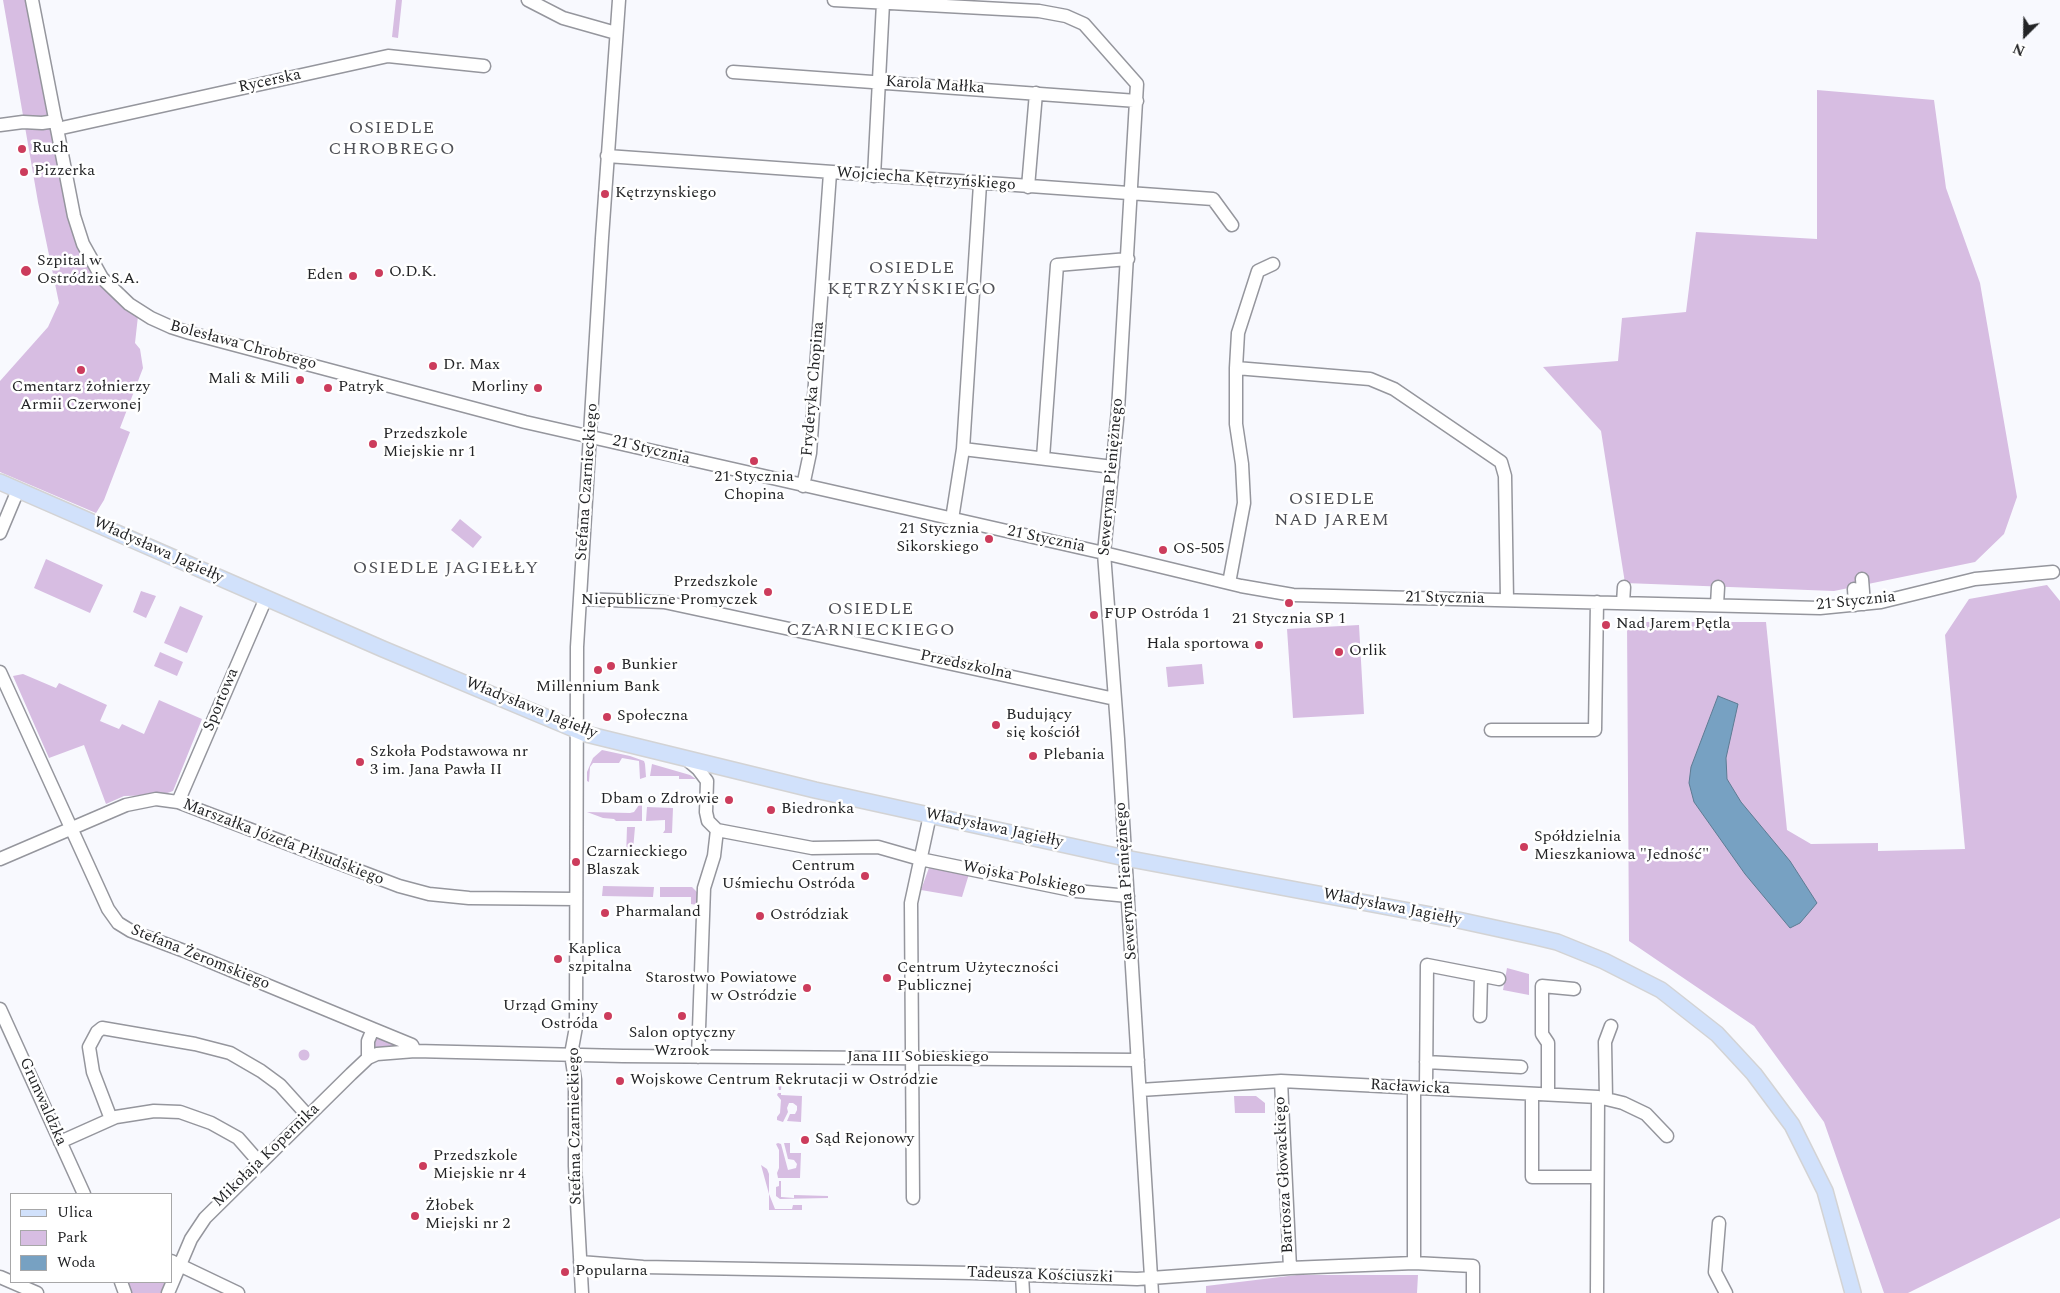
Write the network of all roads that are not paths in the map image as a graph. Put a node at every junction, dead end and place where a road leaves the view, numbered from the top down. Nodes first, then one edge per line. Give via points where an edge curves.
1 (32, 0) edge
2 (528, 0) edge
3 (619, 0) edge
4 (834, 0) edge
5 (883, 4) junction
6 (616, 33) junction
7 (484, 66) dead end
8 (733, 72) dead end
9 (880, 82) junction
10 (1036, 93) junction
11 (1137, 101) junction
12 (0, 125) edge
13 (57, 125) junction
14 (607, 156) junction
15 (830, 173) junction
16 (874, 176) junction
17 (980, 184) junction
18 (1028, 187) junction
19 (1132, 195) junction
20 (1232, 225) dead end
21 (1128, 259) junction
22 (1273, 264) dead end
23 (1236, 368) junction
24 (591, 437) junction
25 (963, 449) junction
26 (1043, 458) junction
27 (1113, 467) junction
28 (0, 482) edge
29 (803, 486) junction
30 (18, 490) junction
31 (952, 519) junction
32 (0, 533) edge
33 (1104, 552) junction
34 (1988, 566) dead end
35 (2053, 572) dead end
36 (1862, 579) dead end
37 (1975, 579) junction
38 (1229, 584) junction
39 (1624, 587) dead end
40 (1718, 587) dead end
41 (1854, 589) dead end
42 (266, 598) junction
43 (580, 599) junction
44 (1507, 600) junction
45 (1597, 602) junction
46 (1623, 603) junction
47 (1717, 605) junction
48 (1860, 605) junction
49 (0, 672) edge
50 (1115, 699) junction
51 (1491, 730) dead end
52 (577, 731) junction
53 (683, 757) junction
54 (178, 802) junction
55 (930, 816) junction
56 (72, 829) junction
57 (717, 830) junction
58 (1125, 858) junction
59 (0, 859) edge
60 (920, 859) junction
61 (1128, 896) junction
62 (576, 899) junction
63 (1481, 976) junction
64 (1498, 979) dead end
65 (1574, 988) dead end
66 (0, 1009) edge
67 (1480, 1016) dead end
68 (1611, 1026) dead end
69 (372, 1029) junction
70 (415, 1051) junction
71 (571, 1054) junction
72 (698, 1057) junction
73 (368, 1058) junction
74 (911, 1058) junction
75 (1138, 1060) junction
76 (1426, 1062) junction
77 (1521, 1068) dead end
78 (1281, 1081) junction
79 (1420, 1088) junction
80 (1140, 1090) junction
81 (1532, 1094) junction
82 (1548, 1094) junction
83 (1602, 1098) junction
84 (308, 1116) junction
85 (111, 1118) junction
86 (1668, 1136) dead end
87 (60, 1142) junction
88 (260, 1162) junction
89 (1598, 1178) junction
90 (84, 1193) edge
91 (913, 1198) dead end
92 (1719, 1223) dead end
93 (580, 1262) junction
94 (176, 1263) edge
95 (1414, 1264) junction
96 (1290, 1268) junction
97 (1022, 1275) junction
98 (172, 1278) edge
99 (1151, 1279) junction
100 (14, 1283) edge
101 (37, 1293) edge
102 (238, 1293) edge
103 (582, 1293) edge
104 (1023, 1293) edge
105 (1152, 1293) edge
106 (1473, 1293) edge
107 (1597, 1293) edge
108 (1726, 1293) edge
109 (1853, 1293) edge

1 - 13 street, Bolesława Chrobrego
2 - 6 street via 563,18
3 - 6 street, Stefana Czarnieckiego
4 - 5 street, Seweryna Pieniężnego
5 - 9 street
5 - 11 street, Seweryna Pieniężnego via 1039,11 1066,16 1084,24 1138,84
6 - 14 street, Stefana Czarnieckiego
7 - 13 street, Rycerska via 388,56
8 - 9 street, Karola Małłka
9 - 10 street, Karola Małłka
9 - 16 street
10 - 11 street, Karola Małłka
10 - 18 street
11 - 19 street, Seweryna Pieniężnego
12 - 13 street, Rycerska via 23,122
13 - 24 street, Bolesława Chrobrego via 74,216 91,262 113,290 151,318 190,333
14 - 15 street, Wojciecha Kętrzyńskiego
14 - 24 street, Stefana Czarnieckiego
15 - 16 street, Wojciecha Kętrzyńskiego
15 - 29 street, Fryderyka Chopina via 810,452
16 - 17 street, Wojciecha Kętrzyńskiego
17 - 18 street, Wojciecha Kętrzyńskiego
17 - 25 street
18 - 19 street, Wojciecha Kętrzyńskiego
19 - 20 street, Wojciecha Kętrzyńskiego via 1213,199
19 - 21 street, Seweryna Pieniężnego
21 - 26 street via 1057,265
21 - 27 street, Seweryna Pieniężnego
22 - 23 street via 1258,271 1238,333
23 - 38 street via 1236,424 1244,503
23 - 44 street via 1370,379 1394,389 1502,462
24 - 29 street, 21 Stycznia
24 - 43 street, Stefana Czarnieckiego
25 - 26 street
25 - 31 street
26 - 27 street
27 - 33 street, Seweryna Pieniężnego
28 - 30 main road, Władysława Jagiełły
29 - 31 street, 21 Stycznia
30 - 32 street
30 - 42 main road, Władysława Jagiełły
31 - 33 street, 21 Stycznia
33 - 38 street, 21 Stycznia
33 - 50 street, Seweryna Pieniężnego
34 - 37 street
35 - 37 street, 21 Stycznia
36 - 48 street
37 - 48 street, 21 Stycznia
38 - 44 street, 21 Stycznia via 1311,596
39 - 46 street
40 - 47 street
41 - 48 street
42 - 52 main road, Władysława Jagiełły
42 - 54 street, Sportowa
43 - 50 street, Przedszkolna via 664,602
43 - 52 street, Stefana Czarnieckiego
44 - 45 street, 21 Stycznia
45 - 46 street, 21 Stycznia
45 - 51 street via 1595,730
46 - 47 street, 21 Stycznia
47 - 48 street, 21 Stycznia via 1820,608
49 - 56 street, Stefana Żeromskiego
50 - 58 street, Seweryna Pieniężnego
52 - 53 main road, Władysława Jagiełły
52 - 62 street, Stefana Czarnieckiego
53 - 55 main road, Władysława Jagiełły
53 - 57 street via 707,781 706,812 708,821
54 - 56 street, Marszałka Józefa Piłsudskiego via 156,799 126,805
54 - 62 street, Marszałka Józefa Piłsudskiego via 399,886 428,894 469,898
55 - 58 main road, Władysława Jagiełły
55 - 60 street
56 - 59 street, Marszałka Józefa Piłsudskiego
56 - 69 street, Stefana Żeromskiego via 108,909 118,923
57 - 60 street via 812,848 878,847
57 - 72 street via 714,856 704,888
58 - 61 street, Seweryna Pieniężnego
58 - 109 main road, Władysława Jagiełły via 1458,920 1557,942 1661,990 1717,1034 1754,1074 1792,1126 1825,1191
60 - 61 street, Wojska Polskiego via 1076,891
60 - 74 street via 911,903
61 - 75 street, Seweryna Pieniężnego
62 - 71 street, Stefana Czarnieckiego via 576,1027
63 - 64 street
63 - 67 street
63 - 76 street via 1427,965
65 - 82 street via 1542,986 1542,1034 1548,1043
66 - 87 street, Grunwaldzka
68 - 83 street via 1605,1042
69 - 70 street via 412,1045
69 - 73 street
70 - 71 street
70 - 73 street via 377,1054
71 - 72 street, Jana III Sobieskiego
71 - 93 street, Stefana Czarnieckiego via 575,1080
72 - 74 street, Jana III Sobieskiego
73 - 84 street, Mikołaja Kopernika
74 - 75 street, Jana III Sobieskiego
74 - 91 street
75 - 80 street, Seweryna Pieniężnego
76 - 77 street
76 - 79 street
78 - 79 street, Racławicka
78 - 80 street, Racławicka
78 - 96 street, Bartosza Głowackiego
79 - 81 street, Racławicka
79 - 95 street
80 - 99 street, Seweryna Pieniężnego
81 - 82 street, Racławicka
81 - 89 street via 1532,1177
82 - 83 street, Racławicka
83 - 86 street, Racławicka via 1646,1114
83 - 89 street
84 - 85 street via 286,1091 261,1071 230,1054 195,1044 102,1028 90,1047 93,1072
84 - 88 street, Mikołaja Kopernika
85 - 87 street
85 - 88 street via 154,1111 180,1112 211,1123 238,1138
87 - 90 street, Grunwaldzka
88 - 94 street, Mikołaja Kopernika via 205,1218
89 - 107 street
92 - 108 street via 1715,1272
93 - 97 street, Tadeusza Kościuszki via 639,1267
93 - 103 street, Stefana Czarnieckiego
94 - 98 street, Mikołaja Kopernika
94 - 102 street
95 - 96 street, Tadeusza Kościuszki
95 - 106 street, Tadeusza Kościuszki via 1473,1266
96 - 99 street, Tadeusza Kościuszki
97 - 99 street, Tadeusza Kościuszki
97 - 104 street
99 - 105 street, Seweryna Pieniężnego
100 - 101 street

